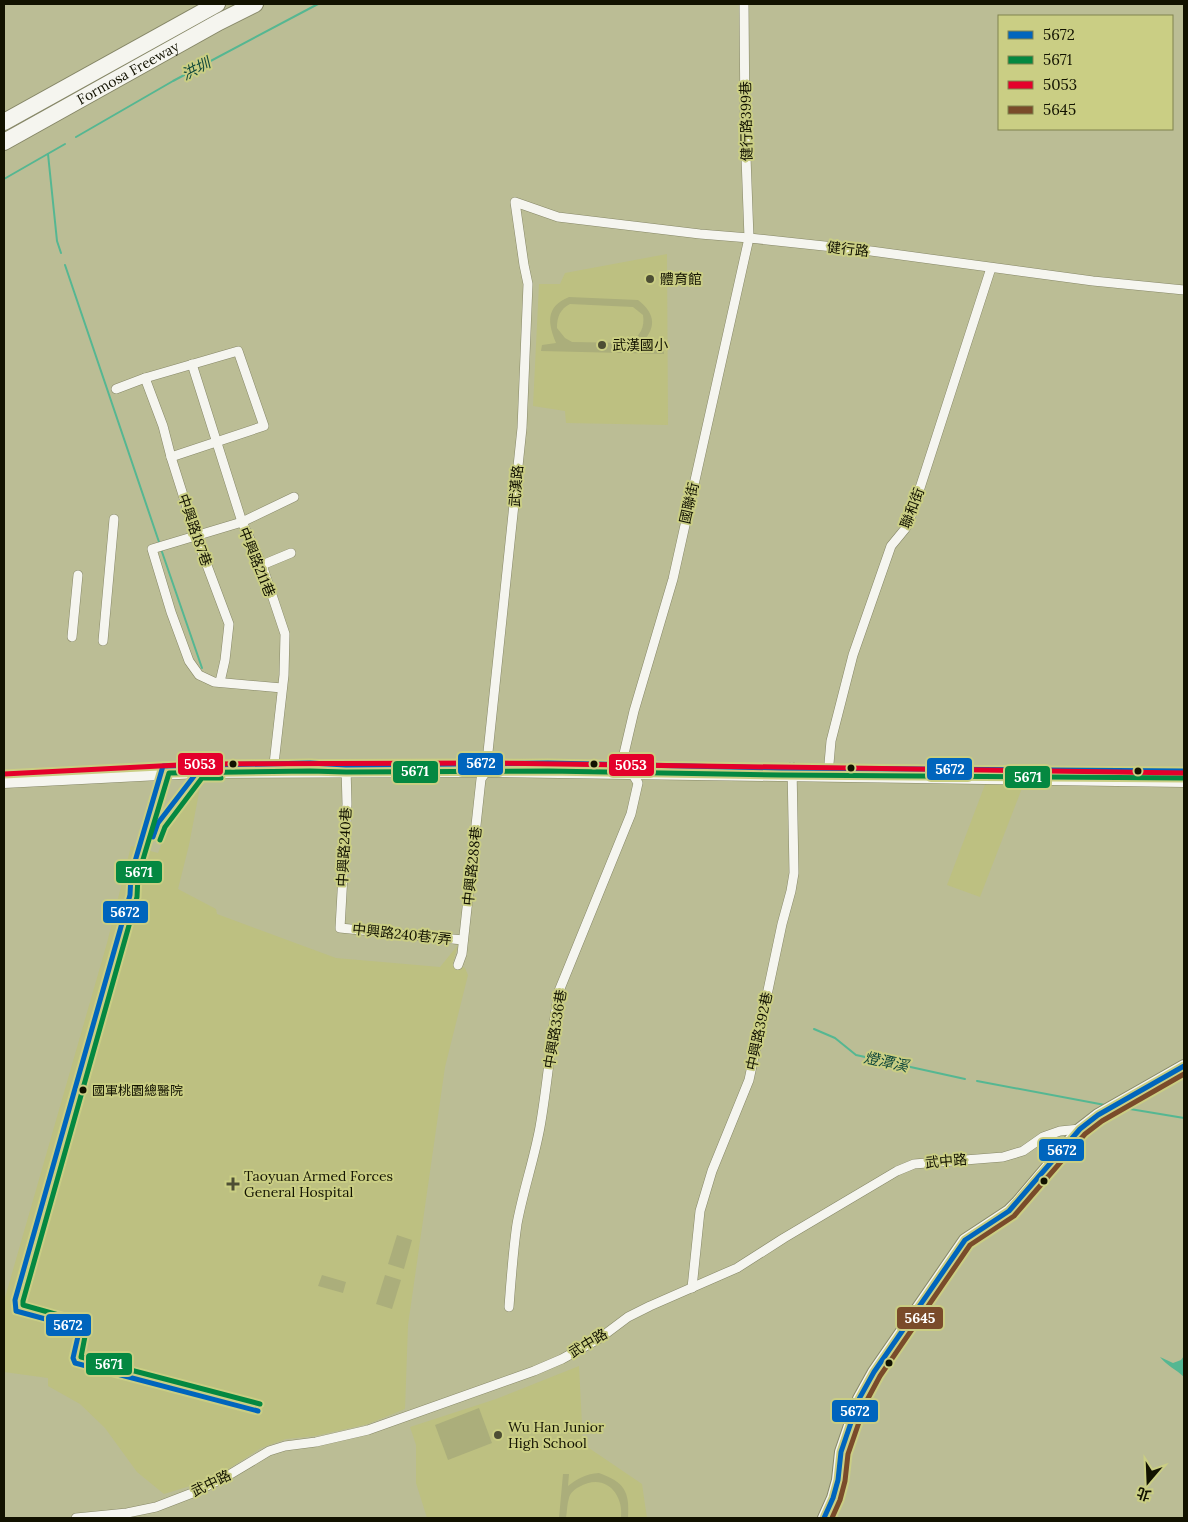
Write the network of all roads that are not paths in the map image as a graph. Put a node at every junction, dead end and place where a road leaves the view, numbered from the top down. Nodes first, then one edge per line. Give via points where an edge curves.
1 (217, 4) edge
2 (255, 4) edge
3 (744, 4) edge
4 (4, 122) edge
5 (4, 142) edge
6 (514, 202) joint
7 (749, 238) junction
8 (991, 268) junction
9 (1184, 290) edge
10 (192, 364) junction
11 (145, 378) junction
12 (116, 389) dead end
13 (216, 442) junction
14 (171, 457) junction
15 (294, 497) dead end
16 (114, 519) dead end
17 (242, 522) junction
18 (196, 536) junction
19 (291, 553) dead end
20 (262, 565) junction
21 (78, 575) dead end
22 (72, 637) dead end
23 (103, 641) dead end
24 (220, 682) junction
25 (282, 688) junction
26 (274, 764) junction
27 (346, 768) junction
28 (489, 768) junction
29 (629, 769) junction
30 (792, 771) junction
31 (828, 771) junction
32 (1184, 771) edge
33 (4, 773) edge
34 (1184, 780) edge
35 (4, 781) edge
36 (340, 928) joint
37 (463, 940) junction
38 (458, 965) dead end
39 (1184, 1066) edge
40 (1080, 1129) junction
41 (692, 1288) junction
42 (508, 1307) dead end
43 (76, 1518) edge
44 (824, 1518) edge

1 - 4 highway, Formosa Freeway
2 - 5 highway, Formosa Freeway
3 - 7 street, 健行路399巷
6 - 7 street, 健行路 via 558,218
6 - 28 street, 武漢路 via 528,284 528,312 522,428 488,752
7 - 8 street, 健行路
7 - 29 street, 國聯街 via 673,579 623,758
8 - 9 street, 健行路
8 - 31 street, 聯和街 via 909,522 892,546 853,655 831,742
10 - 11 street
10 - 13 street, 中興路211巷
10 - 13 street via 238,351 264,426
11 - 12 street
11 - 14 street, 中興路187巷
13 - 14 street
13 - 17 street, 中興路211巷
14 - 18 street, 中興路187巷
15 - 17 street
16 - 23 street
17 - 18 street
17 - 20 street, 中興路211巷
18 - 24 street, 中興路187巷 via 228,624
18 - 24 street via 158,547 171,612 189,661 199,675
19 - 20 street
20 - 25 street, 中興路211巷 via 285,634
21 - 22 street
24 - 25 street
25 - 26 street, 中興路211巷
26 - 27 main road
26 - 33 main road
27 - 28 main road
27 - 35 main road via 198,771
27 - 36 street, 中興路240巷
28 - 29 main road
28 - 37 street, 中興路288巷 via 481,779
29 - 30 main road via 695,765
29 - 42 street, 中興路336巷 via 638,783 631,814 559,991 539,1131 517,1224
30 - 31 main road
30 - 41 street, 中興路392巷 via 794,873 791,891 749,1080 712,1171 700,1211
31 - 32 main road
31 - 34 main road
36 - 37 street, 中興路240巷7弄
37 - 38 street, 中興路288巷
39 - 40 street via 1098,1115
40 - 41 street, 武中路 via 1043,1137 1024,1151 1003,1157 914,1164 897,1171 737,1268
40 - 44 street via 1018,1202 965,1240 874,1372 859,1399 841,1452 833,1498
41 - 43 street, 武中路 via 636,1313 600,1338 534,1371 368,1430 269,1450 204,1488 156,1508

